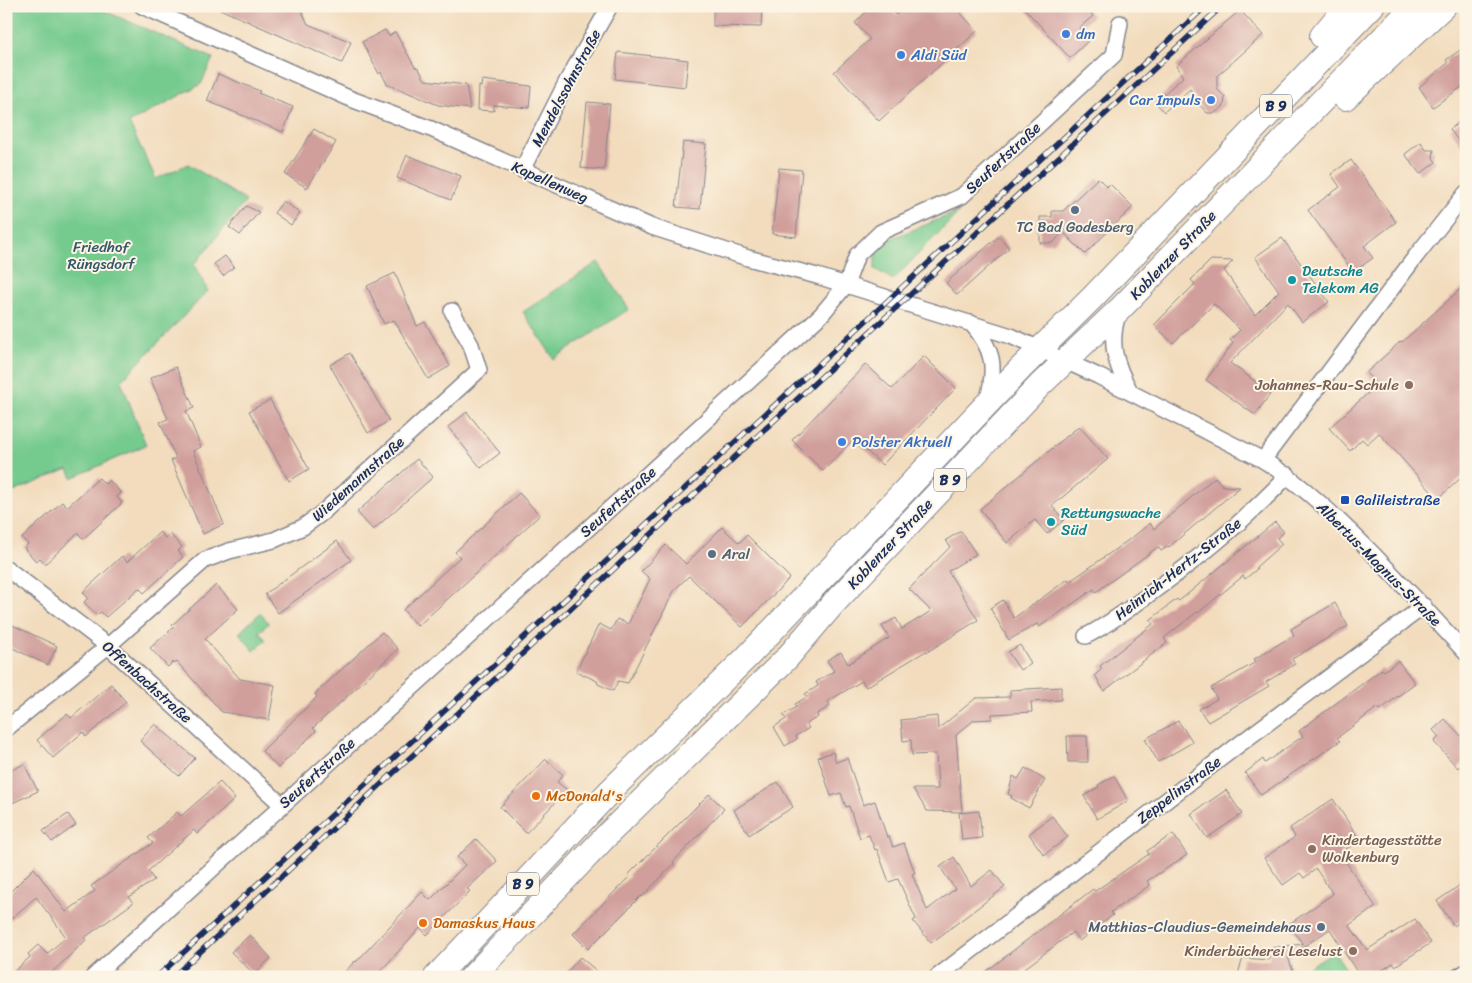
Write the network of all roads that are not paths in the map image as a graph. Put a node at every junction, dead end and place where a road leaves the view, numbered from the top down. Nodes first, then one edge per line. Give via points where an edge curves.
1 (142, 6) edge
2 (610, 6) edge
3 (1348, 6) edge
4 (1372, 6) edge
5 (1414, 6) edge
6 (1444, 6) edge
7 (1120, 23) dead end
8 (1268, 156) junction
9 (522, 170) junction
10 (1466, 192) edge
11 (1180, 206) junction
12 (846, 285) junction
13 (1120, 309) junction
14 (452, 310) dead end
15 (971, 323) junction
16 (1041, 348) junction
17 (1066, 361) junction
18 (1132, 392) junction
19 (987, 403) junction
20 (1263, 460) junction
21 (1288, 475) junction
22 (6, 568) edge
23 (1424, 606) junction
24 (1086, 636) dead end
25 (108, 646) junction
26 (1466, 653) edge
27 (6, 729) edge
28 (282, 805) junction
29 (1466, 972) edge
30 (93, 977) edge
31 (436, 977) edge
32 (472, 977) edge
33 (937, 977) edge
34 (1458, 977) edge

1 - 9 street, Kapellenweg via 351,99 431,129
2 - 9 street, Mendelssohnstraße
3 - 11 main road via 1243,119
4 - 11 main road, Koblenzer Straße / B 9
5 - 8 main road, Koblenzer Straße / B 9
6 - 8 main road via 1309,132
7 - 12 street, Seufertstraße via 1114,55 962,196 881,232 858,255
8 - 13 main road, Koblenzer Straße / B 9
9 - 12 street, Kapellenweg via 652,228
10 - 20 street
11 - 16 main road, Koblenzer Straße / B 9
12 - 15 street, Kapellenweg
12 - 28 street, Seufertstraße via 820,315 643,479
13 - 17 main road, Koblenzer Straße / B 9
13 - 18 street via 1115,324 1114,352 1120,372
14 - 25 street, Wiedemannstraße via 471,345 479,370 304,527 274,540 205,560
15 - 16 street, Kapellenweg
15 - 19 street via 982,337 992,361 993,378
16 - 17 street, Kapellenweg
16 - 19 main road, Koblenzer Straße / B 9
17 - 18 street, Albertus-Magnus-Straße
17 - 32 main road, Koblenzer Straße / B 9 via 786,658 610,832
18 - 20 street, Albertus-Magnus-Straße
19 - 31 main road, Koblenzer Straße / B 9 via 754,650 611,790
20 - 21 street, Albertus-Magnus-Straße
21 - 23 street, Albertus-Magnus-Straße via 1337,517
21 - 24 street, Heinrich-Hertz-Straße via 1189,565 1107,625
22 - 25 street, Offenbachstraße
23 - 26 street, Albertus-Magnus-Straße
23 - 33 street, Zeppelinstraße
25 - 27 street, Wiedemannstraße
25 - 28 street, Offenbachstraße
28 - 30 street, Seufertstraße
29 - 34 street

